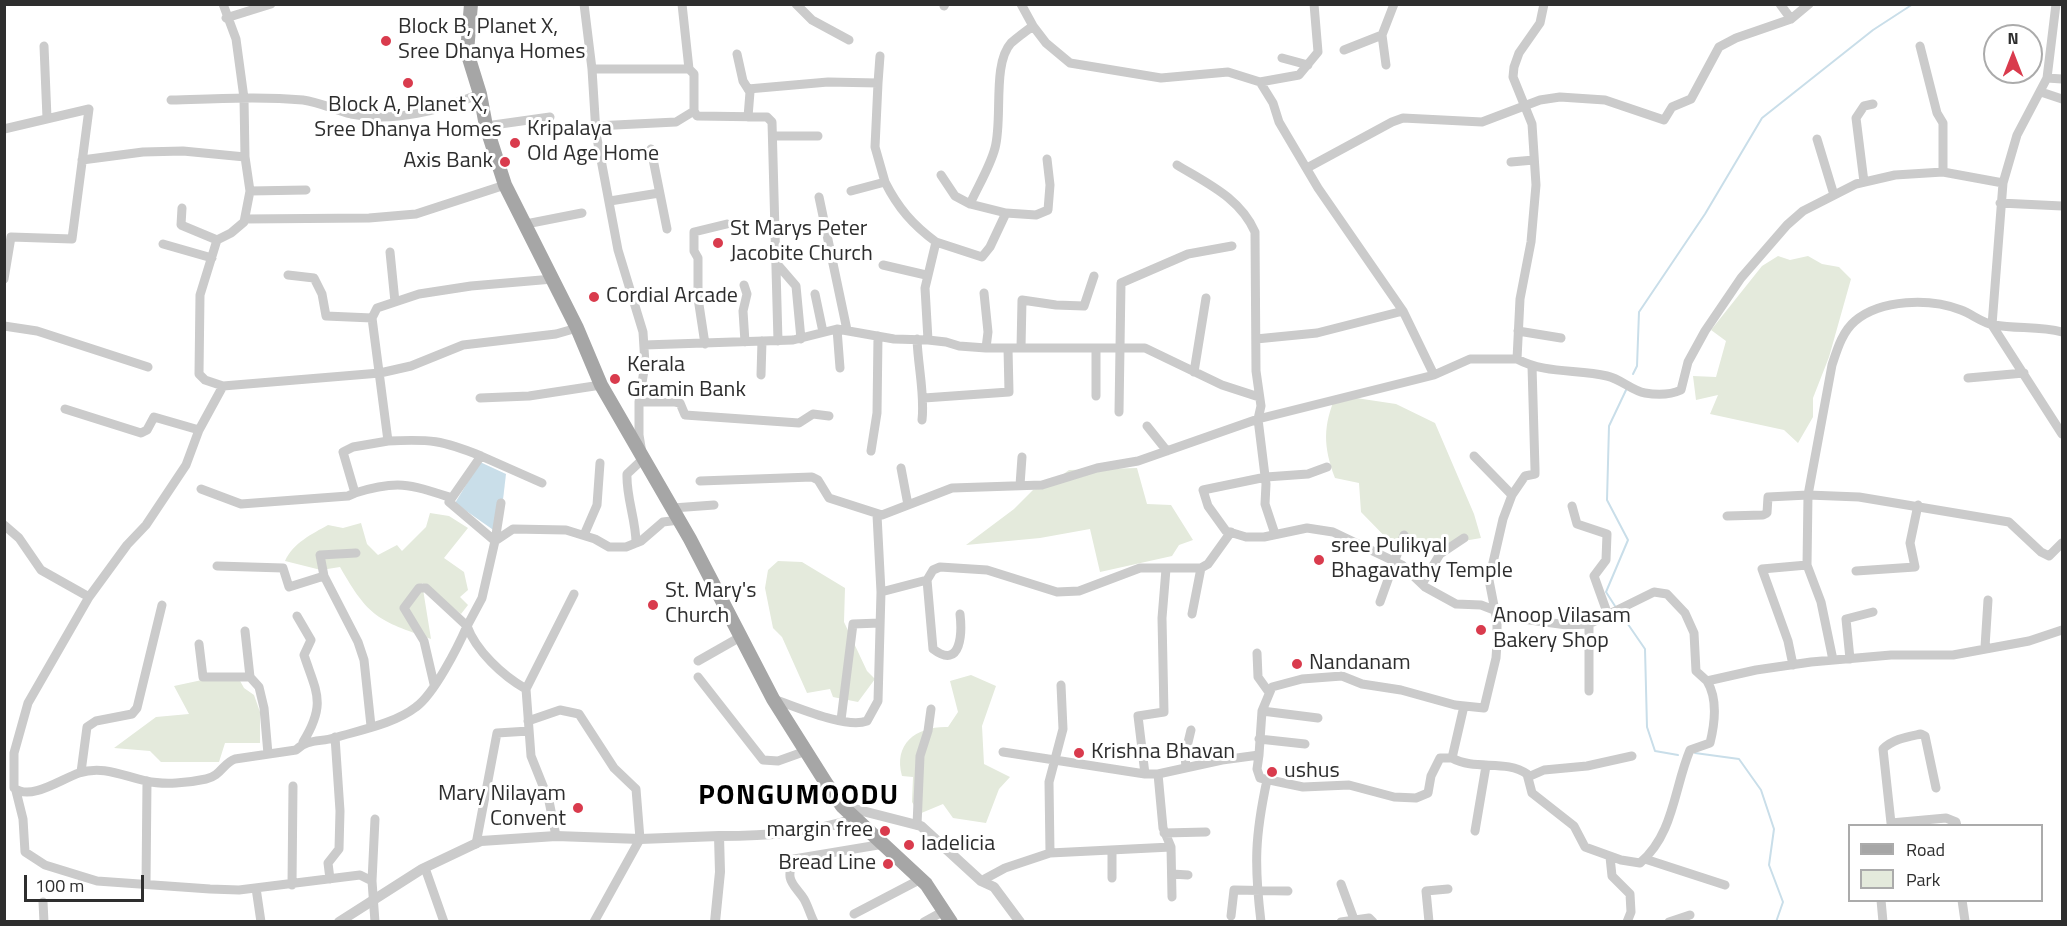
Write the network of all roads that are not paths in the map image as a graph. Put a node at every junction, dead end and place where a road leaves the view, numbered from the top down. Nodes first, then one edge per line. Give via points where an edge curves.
1 (223, 4) edge
2 (271, 4) edge
3 (471, 4) edge
4 (584, 4) edge
5 (682, 4) edge
6 (796, 4) edge
7 (1021, 4) edge
8 (1314, 4) edge
9 (1394, 4) edge
10 (1544, 4) edge
11 (1780, 4) edge
12 (1809, 4) edge
13 (2056, 4) edge
14 (226, 18) junction
15 (1791, 19) junction
16 (1033, 26) junction
17 (2059, 27) edge
18 (1382, 35) junction
19 (849, 40) dead end
20 (44, 46) dead end
21 (1920, 46) dead end
22 (1344, 50) dead end
23 (736, 54) dead end
24 (880, 56) dead end
25 (1282, 58) dead end
26 (1308, 65) junction
27 (1386, 65) dead end
28 (592, 69) junction
29 (689, 69) junction
30 (2047, 78) junction
31 (2062, 79) edge
32 (1260, 82) junction
33 (878, 83) junction
34 (748, 89) junction
35 (2041, 92) junction
36 (480, 94) junction
37 (244, 98) junction
38 (2062, 99) edge
39 (171, 100) dead end
40 (1873, 104) dead end
41 (1526, 106) junction
42 (694, 111) junction
43 (550, 117) dead end
44 (748, 117) junction
45 (47, 118) junction
46 (486, 126) junction
47 (595, 126) junction
48 (4, 129) edge
49 (773, 136) junction
50 (818, 136) dead end
51 (1817, 139) dead end
52 (651, 149) dead end
53 (245, 157) junction
54 (1047, 159) dead end
55 (82, 160) junction
56 (1534, 160) junction
57 (1511, 162) dead end
58 (1177, 165) dead end
59 (1307, 168) junction
60 (1944, 172) junction
61 (941, 175) dead end
62 (885, 182) junction
63 (1864, 182) junction
64 (2002, 183) junction
65 (506, 185) junction
66 (306, 190) dead end
67 (250, 191) junction
68 (851, 191) dead end
69 (659, 193) junction
70 (1834, 195) junction
71 (819, 197) dead end
72 (610, 201) junction
73 (2000, 203) junction
74 (970, 204) junction
75 (2062, 206) edge
76 (182, 208) dead end
77 (582, 213) dead end
78 (1006, 213) junction
79 (245, 219) junction
80 (526, 224) junction
81 (727, 224) dead end
82 (667, 229) dead end
83 (217, 240) junction
84 (936, 242) junction
85 (164, 244) dead end
86 (1232, 246) dead end
87 (390, 252) dead end
88 (212, 258) junction
89 (777, 264) junction
90 (883, 265) dead end
91 (5, 275) edge
92 (288, 275) dead end
93 (926, 275) junction
94 (1094, 276) dead end
95 (553, 279) junction
96 (744, 285) dead end
97 (984, 293) dead end
98 (814, 294) dead end
99 (1206, 298) dead end
100 (396, 302) junction
101 (1404, 311) junction
102 (372, 318) junction
103 (1992, 325) junction
104 (4, 326) edge
105 (577, 328) junction
106 (842, 329) junction
107 (1518, 331) junction
108 (823, 332) junction
109 (2062, 332) edge
110 (878, 336) junction
111 (1561, 338) dead end
112 (801, 339) junction
113 (917, 339) junction
114 (1256, 339) junction
115 (928, 340) junction
116 (762, 341) junction
117 (778, 341) junction
118 (745, 342) junction
119 (705, 344) junction
120 (644, 345) junction
121 (986, 348) junction
122 (1008, 348) junction
123 (1021, 348) junction
124 (1096, 349) junction
125 (1121, 349) junction
126 (1517, 359) junction
127 (1532, 366) junction
128 (148, 367) dead end
129 (840, 368) dead end
130 (1194, 372) junction
131 (380, 373) junction
132 (2024, 373) junction
133 (761, 375) dead end
134 (1434, 375) junction
135 (1968, 378) dead end
136 (601, 385) junction
137 (223, 386) junction
138 (1096, 396) dead end
139 (1259, 397) junction
140 (480, 398) dead end
141 (924, 398) junction
142 (639, 402) junction
143 (65, 409) dead end
144 (1119, 412) dead end
145 (829, 416) dead end
146 (1258, 418) junction
147 (922, 420) dead end
148 (1147, 426) dead end
149 (199, 430) junction
150 (2062, 434) edge
151 (388, 441) junction
152 (871, 451) dead end
153 (1167, 451) junction
154 (481, 456) junction
155 (1473, 456) dead end
156 (1022, 457) dead end
157 (643, 459) junction
158 (600, 463) dead end
159 (1327, 467) dead end
160 (901, 468) dead end
161 (1266, 477) junction
162 (700, 481) dead end
163 (542, 483) dead end
164 (1020, 485) junction
165 (201, 489) dead end
166 (355, 493) junction
167 (1512, 495) junction
168 (1808, 495) junction
169 (449, 497) junction
170 (501, 503) dead end
171 (714, 505) dead end
172 (908, 505) junction
173 (1918, 506) junction
174 (1572, 507) dead end
175 (676, 514) junction
176 (877, 515) junction
177 (1727, 516) dead end
178 (4, 525) edge
179 (1231, 532) junction
180 (1275, 534) junction
181 (584, 535) junction
182 (1404, 535) dead end
183 (1464, 538) dead end
184 (495, 541) junction
185 (636, 543) junction
186 (2062, 543) edge
187 (356, 553) dead end
188 (1393, 560) junction
189 (1807, 565) junction
190 (217, 566) dead end
191 (1201, 568) junction
192 (1166, 569) junction
193 (1856, 571) dead end
194 (324, 576) junction
195 (927, 580) junction
196 (1422, 584) junction
197 (881, 591) junction
198 (574, 594) dead end
199 (89, 597) junction
200 (1988, 600) dead end
201 (1380, 602) dead end
202 (162, 605) dead end
203 (1495, 609) junction
204 (1873, 612) dead end
205 (960, 614) dead end
206 (1191, 614) dead end
207 (1608, 615) junction
208 (297, 616) dead end
209 (880, 623) junction
210 (1589, 624) junction
211 (467, 626) junction
212 (2062, 630) edge
213 (245, 632) dead end
214 (742, 636) junction
215 (199, 644) dead end
216 (1985, 647) junction
217 (1257, 654) dead end
218 (1850, 659) junction
219 (1833, 660) junction
220 (698, 661) dead end
221 (1793, 665) junction
222 (250, 677) junction
223 (698, 677) dead end
224 (1707, 681) junction
225 (434, 684) junction
226 (1061, 686) dead end
227 (526, 689) junction
228 (1268, 691) junction
229 (1589, 691) dead end
230 (773, 699) junction
231 (1464, 706) junction
232 (931, 708) dead end
233 (1262, 711) junction
234 (1318, 718) dead end
235 (841, 720) junction
236 (371, 726) junction
237 (528, 726) junction
238 (1191, 730) dead end
239 (335, 737) junction
240 (1259, 739) junction
241 (303, 742) junction
242 (1305, 744) dead end
243 (806, 751) junction
244 (1003, 753) dead end
245 (268, 754) junction
246 (1259, 755) junction
247 (1632, 756) dead end
248 (1452, 758) junction
249 (1056, 762) junction
250 (1486, 766) junction
251 (1186, 768) junction
252 (81, 772) junction
253 (1146, 774) junction
254 (1158, 774) junction
255 (1528, 777) junction
256 (1267, 780) junction
257 (147, 781) junction
258 (293, 786) dead end
259 (1936, 788) dead end
260 (16, 791) junction
261 (842, 806) junction
262 (857, 818) junction
263 (375, 819) dead end
264 (1891, 824) edge
265 (1957, 824) edge
266 (917, 825) junction
267 (1475, 831) dead end
268 (1206, 832) dead end
269 (1164, 833) junction
270 (556, 836) junction
271 (719, 836) junction
272 (640, 839) junction
273 (476, 844) junction
274 (884, 844) junction
275 (1172, 847) junction
276 (1112, 850) junction
277 (1050, 853) junction
278 (1610, 856) junction
279 (1645, 859) junction
280 (425, 868) junction
281 (1172, 874) junction
282 (1188, 875) dead end
283 (1112, 878) dead end
284 (330, 879) junction
285 (921, 879) junction
286 (372, 881) junction
287 (981, 882) junction
288 (146, 884) junction
289 (1341, 884) dead end
290 (292, 885) junction
291 (1725, 885) dead end
292 (256, 888) junction
293 (1448, 889) dead end
294 (1257, 890) junction
295 (1288, 891) dead end
296 (1172, 897) dead end
297 (374, 901) junction
298 (43, 902) dead end
299 (1881, 902) edge
300 (1962, 902) edge
301 (854, 914) dead end
302 (1690, 915) dead end
303 (948, 916) edge
304 (1231, 916) dead end
305 (1354, 920) edge
306 (44, 921) edge
307 (261, 921) edge
308 (339, 921) edge
309 (375, 921) edge
310 (444, 921) edge
311 (594, 921) edge
312 (715, 921) edge
313 (814, 921) edge
314 (924, 921) edge
315 (1020, 921) edge
316 (1261, 921) edge
317 (1341, 921) edge
318 (1373, 921) edge
319 (1429, 921) edge
320 (1628, 921) edge
321 (1669, 921) edge
322 (1882, 921) edge
323 (1960, 921) edge
324 (1965, 921) edge

1 - 14 street
2 - 14 street
3 - 36 main road via 467,52
4 - 28 street
5 - 29 street
6 - 19 street via 812,20
7 - 16 street
8 - 26 street via 1318,52
9 - 18 street
10 - 41 street via 1540,23 1514,67 1513,77
11 - 15 street
12 - 15 street
13 - 17 street
14 - 37 street via 236,39
15 - 41 street via 1719,47 1690,99 1672,107 1664,120 1605,100 1560,97
16 - 32 street via 1070,63 1161,78 1228,72
16 - 74 street via 1005,52 994,149
17 - 30 street
18 - 22 street
18 - 27 street
20 - 45 street
21 - 60 street via 1944,128
23 - 34 street
24 - 33 street
25 - 26 street
26 - 32 street via 1299,75
28 - 29 street
28 - 47 street
29 - 42 street via 694,74
30 - 31 street
30 - 35 street
32 - 59 street
33 - 34 street via 828,82
33 - 62 street via 875,147
34 - 44 street
35 - 38 street
35 - 64 street via 2017,135
36 - 37 street via 413,114 377,117 351,114 306,100
36 - 46 main road
37 - 39 street
37 - 53 street
40 - 63 street via 1864,106 1856,118
41 - 56 street via 1532,124
41 - 59 street via 1482,122 1403,118
42 - 44 street via 702,117
42 - 47 street via 676,122
43 - 46 street
44 - 49 street via 767,117 772,122
45 - 48 street
45 - 55 street via 89,109
46 - 65 main road
47 - 72 street
49 - 50 street
49 - 89 street
51 - 70 street
52 - 69 street
53 - 55 street via 183,151
53 - 67 street
54 - 78 street via 1048,210 1036,215
55 - 91 street via 72,239 11,237
56 - 57 street
56 - 107 street via 1531,242
58 - 114 street via 1232,198 1250,220 1257,256
59 - 101 street
60 - 63 street via 1895,175
60 - 64 street
61 - 74 street via 955,196
62 - 68 street
62 - 84 street via 914,226
63 - 70 street
64 - 73 street
65 - 79 street via 416,214
65 - 80 main road
66 - 67 street
67 - 79 street
69 - 72 street
69 - 82 street
70 - 127 street via 1794,217 1742,278 1688,362 1681,390 1672,394 1644,393 1610,376
71 - 106 street
72 - 120 street via 618,250
73 - 75 street
73 - 103 street
74 - 78 street
76 - 83 street via 181,225
77 - 80 street
78 - 84 street via 982,257
79 - 83 street via 241,226
80 - 95 main road
81 - 119 street via 694,232
83 - 88 street
84 - 93 street
85 - 88 street
86 - 125 street via 1188,254 1121,283
87 - 100 street
88 - 137 street via 201,295 197,364 205,380
89 - 112 street via 796,286
89 - 117 street
90 - 93 street
92 - 102 street via 314,278 326,316
93 - 115 street
94 - 123 street via 1084,306 1022,300
95 - 100 street via 471,286 419,294
95 - 105 main road
96 - 118 street
97 - 121 street
98 - 108 street
99 - 130 street
100 - 102 street via 377,308
101 - 114 street via 1317,333
101 - 134 street
102 - 131 street
103 - 109 street
103 - 132 street
103 - 168 street via 1959,309 1900,302 1882,306 1855,321 1843,336 1832,365
104 - 128 street via 37,331
105 - 131 street via 463,345 411,366
105 - 136 main road
106 - 108 street
106 - 110 street
106 - 129 street
107 - 111 street
107 - 126 street
108 - 112 street
110 - 113 street
110 - 152 street via 877,413
112 - 117 street
113 - 115 street
113 - 141 street
114 - 139 street
115 - 121 street
116 - 117 street
116 - 118 street
116 - 133 street
118 - 119 street
119 - 120 street
120 - 142 street
121 - 122 street
122 - 123 street
122 - 141 street via 1009,392
123 - 124 street
124 - 125 street
124 - 138 street
125 - 130 street via 1145,348
125 - 144 street
126 - 127 street
126 - 134 street via 1470,359
127 - 167 street via 1535,474 1525,476
130 - 139 street
131 - 137 street
131 - 151 street
132 - 135 street
132 - 150 street
134 - 146 street
136 - 140 street via 548,394
136 - 157 main road
137 - 149 street
139 - 146 street
141 - 147 street
142 - 145 street via 675,402 680,403 685,415 750,420 799,423 813,414
142 - 157 street
143 - 149 street via 141,433 154,417
146 - 153 street
146 - 161 street
148 - 153 street
149 - 199 street via 186,465 146,525
151 - 154 street via 445,442
151 - 166 street via 344,452
153 - 164 street via 1042,484
154 - 163 street
154 - 169 street
155 - 167 street
156 - 164 street
157 - 175 main road
157 - 185 street via 627,474
158 - 181 street via 597,505
159 - 161 street via 1308,474
160 - 172 street
161 - 179 street via 1203,490 1217,521
161 - 180 street via 1265,504
162 - 176 street via 812,477 819,480 829,498
164 - 172 street via 952,488
165 - 166 street via 241,504 332,499
166 - 169 street via 383,484 410,484
167 - 203 street via 1489,580
168 - 173 street via 1859,496
168 - 177 street via 1768,497 1764,515
168 - 189 street
169 - 184 street via 450,505
170 - 184 street
171 - 175 street
172 - 176 street
173 - 186 street via 2009,522 2049,556
173 - 193 street via 1910,543 1915,567
174 - 207 street via 1577,524 1607,534 1606,560 1594,576
175 - 185 street
175 - 214 main road
176 - 197 street
178 - 199 street via 19,538 41,570
179 - 180 street via 1246,537
179 - 191 street
180 - 188 street via 1306,528 1332,532
181 - 184 street via 566,530 513,529
181 - 185 street via 609,547
182 - 188 street
183 - 196 street via 1440,554
184 - 211 street via 482,598
187 - 194 street via 320,555
188 - 196 street
188 - 201 street via 1390,580
189 - 219 street via 1821,602
189 - 221 street via 1762,569
190 - 194 street via 283,568 289,587
191 - 192 street
191 - 206 street
192 - 195 street via 1140,568 1079,591 1057,591 987,570 948,566 933,570
192 - 253 street via 1162,618 1164,712 1138,716
194 - 236 street via 364,660
195 - 197 street
195 - 205 street via 933,650 950,654 958,649 962,638
196 - 203 street via 1456,604
197 - 209 street
198 - 227 street
199 - 260 street via 28,702 14,753
200 - 216 street
202 - 252 street via 136,708 132,714 96,721 87,727
203 - 210 street via 1541,623
203 - 231 street via 1496,658 1484,708
204 - 218 street via 1846,619
207 - 210 street
207 - 224 street via 1654,591 1667,594 1685,613 1694,633 1696,671
208 - 241 street via 311,640 304,655 318,693 311,728
209 - 235 street via 853,624
209 - 235 street via 878,701 867,721 858,724
210 - 229 street
211 - 225 street via 455,655
211 - 225 street via 426,588 419,588 405,606 424,641
211 - 227 street via 471,637 508,679
212 - 216 street via 2028,642
213 - 222 street
214 - 220 street
214 - 230 main road
215 - 222 street via 203,677
216 - 218 street via 1953,655
217 - 228 street via 1258,677
218 - 219 street
219 - 221 street
221 - 224 street
222 - 245 street via 259,687
223 - 243 street via 763,760 778,761
224 - 279 street via 1715,704 1710,743 1690,750 1670,815
225 - 236 street via 417,707
226 - 249 street via 1063,729
227 - 237 street
228 - 231 street via 1287,682 1342,676
228 - 233 street
230 - 235 street
230 - 243 main road
231 - 248 street
232 - 266 street via 920,756
233 - 234 street
233 - 240 street
236 - 239 street
237 - 270 street via 531,756 549,801
237 - 272 street via 560,710 579,714 614,768 636,789
237 - 273 street via 497,733
238 - 251 street
239 - 241 street
239 - 284 street via 339,849 328,863
240 - 242 street
240 - 246 street
241 - 245 street via 296,750
243 - 261 main road
244 - 249 street
245 - 257 street via 230,761 216,777
246 - 251 street
246 - 256 street via 1257,774
247 - 255 street via 1544,770
248 - 250 street
248 - 256 street via 1440,758 1428,793 1416,798 1394,797 1349,785 1303,787
249 - 253 street
249 - 277 street via 1049,782
250 - 255 street via 1519,768
250 - 267 street
251 - 254 street
252 - 257 street via 123,773
252 - 260 street via 42,789
253 - 254 street
254 - 269 street
255 - 278 street via 1532,793 1574,826 1585,847
256 - 294 street via 1255,843
257 - 288 street
258 - 290 street
259 - 264 street via 1925,736 1890,742 1883,749
260 - 288 street via 25,852 29,856 97,881
261 - 262 main road
261 - 266 street
262 - 271 street via 828,828
262 - 274 main road
263 - 286 street
264 - 265 street via 1946,818
266 - 287 street via 934,836
268 - 269 street
269 - 275 street
270 - 272 street
270 - 273 street
271 - 272 street
271 - 312 street
272 - 311 street
273 - 280 street
274 - 285 main road
274 - 313 street via 794,860 790,873 793,888 803,898
275 - 276 street
275 - 281 street
276 - 277 street
276 - 283 street
277 - 287 street via 1005,868
278 - 279 street via 1633,863
278 - 320 street via 1612,876 1630,894
279 - 291 street
280 - 297 street
280 - 310 street
281 - 282 street
281 - 296 street
284 - 286 street via 360,875
284 - 290 street
285 - 301 street
285 - 303 main road
286 - 297 street
287 - 315 street via 994,887
288 - 292 street
289 - 305 street
290 - 292 street
292 - 307 street
293 - 319 street via 1426,891
294 - 295 street
294 - 304 street via 1234,890
294 - 316 street
297 - 308 street
297 - 309 street
298 - 306 street
299 - 322 street
300 - 324 street
302 - 321 street
303 - 314 street
305 - 317 street
305 - 318 street
323 - 324 street

